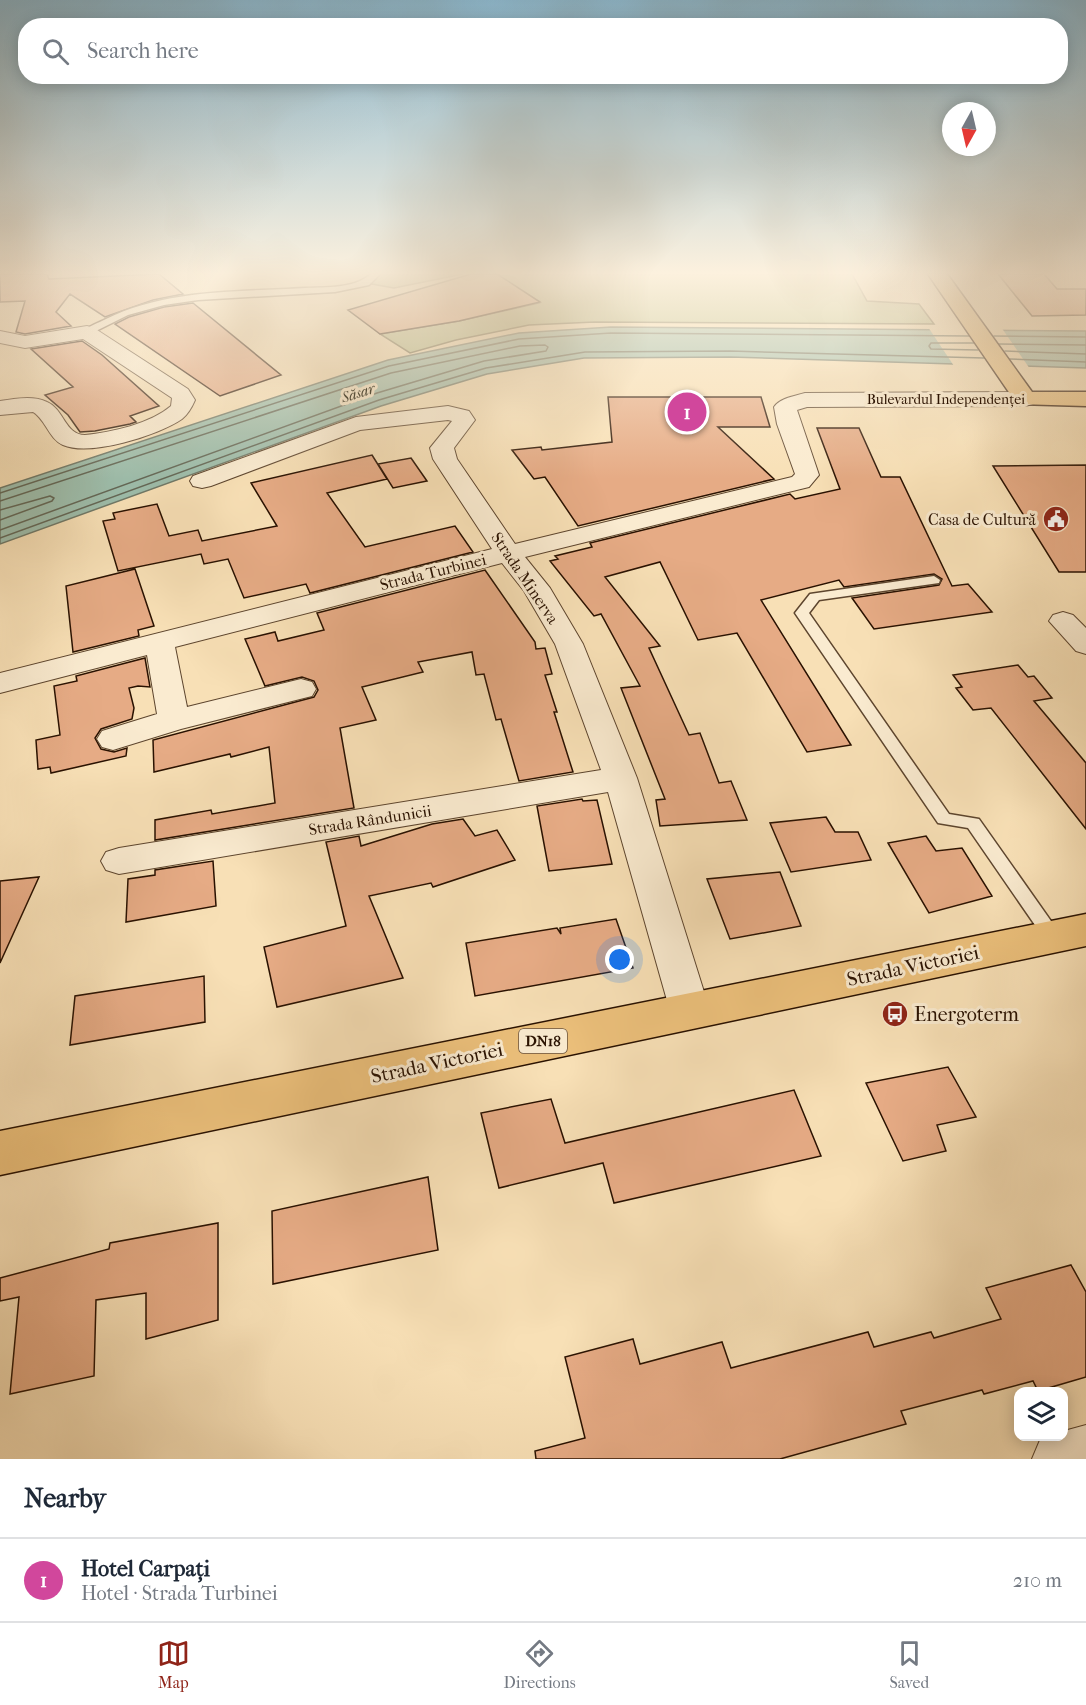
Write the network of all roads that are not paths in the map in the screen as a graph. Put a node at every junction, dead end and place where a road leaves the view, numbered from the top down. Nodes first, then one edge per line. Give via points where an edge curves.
1 (102, 342) edge
2 (984, 342) edge
3 (805, 399) joint
4 (1024, 399) junction
5 (1086, 399) edge
6 (0, 408) edge
7 (201, 481) dead end
8 (508, 553) junction
9 (934, 580) dead end
10 (1075, 622) edge
11 (159, 642) junction
12 (1086, 645) edge
13 (0, 683) edge
14 (301, 689) dead end
15 (174, 720) junction
16 (113, 739) dead end
17 (621, 778) junction
18 (119, 861) dead end
19 (1069, 933) edge
20 (690, 1011) junction
21 (0, 1153) edge
22 (1086, 1451) edge
23 (1059, 1459) edge

1 - 6 street via 180,394 184,400 181,408 173,415 111,438 77,442 66,439 42,407
2 - 4 main road
3 - 4 street, Bulevardul Independenței
3 - 8 street, Strada Turbinei via 785,407 786,421 807,475 800,482
4 - 5 main road, Bulevardul Independenței
7 - 8 street, Strada Minerva via 356,424 447,413 461,416 464,420 442,448 445,459
8 - 11 street, Strada Turbinei
8 - 17 street, Strada Minerva via 536,588 569,644
9 - 19 lane via 815,597 801,613 944,819 973,823
10 - 12 street
11 - 13 street, Strada Turbinei
11 - 15 street
14 - 15 street
15 - 16 street
17 - 18 street, Strada Rândunicii
17 - 20 street, Strada Minerva
19 - 20 main road, Strada Victoriei / DN18
20 - 21 main road, Strada Victoriei / DN18
22 - 23 street

